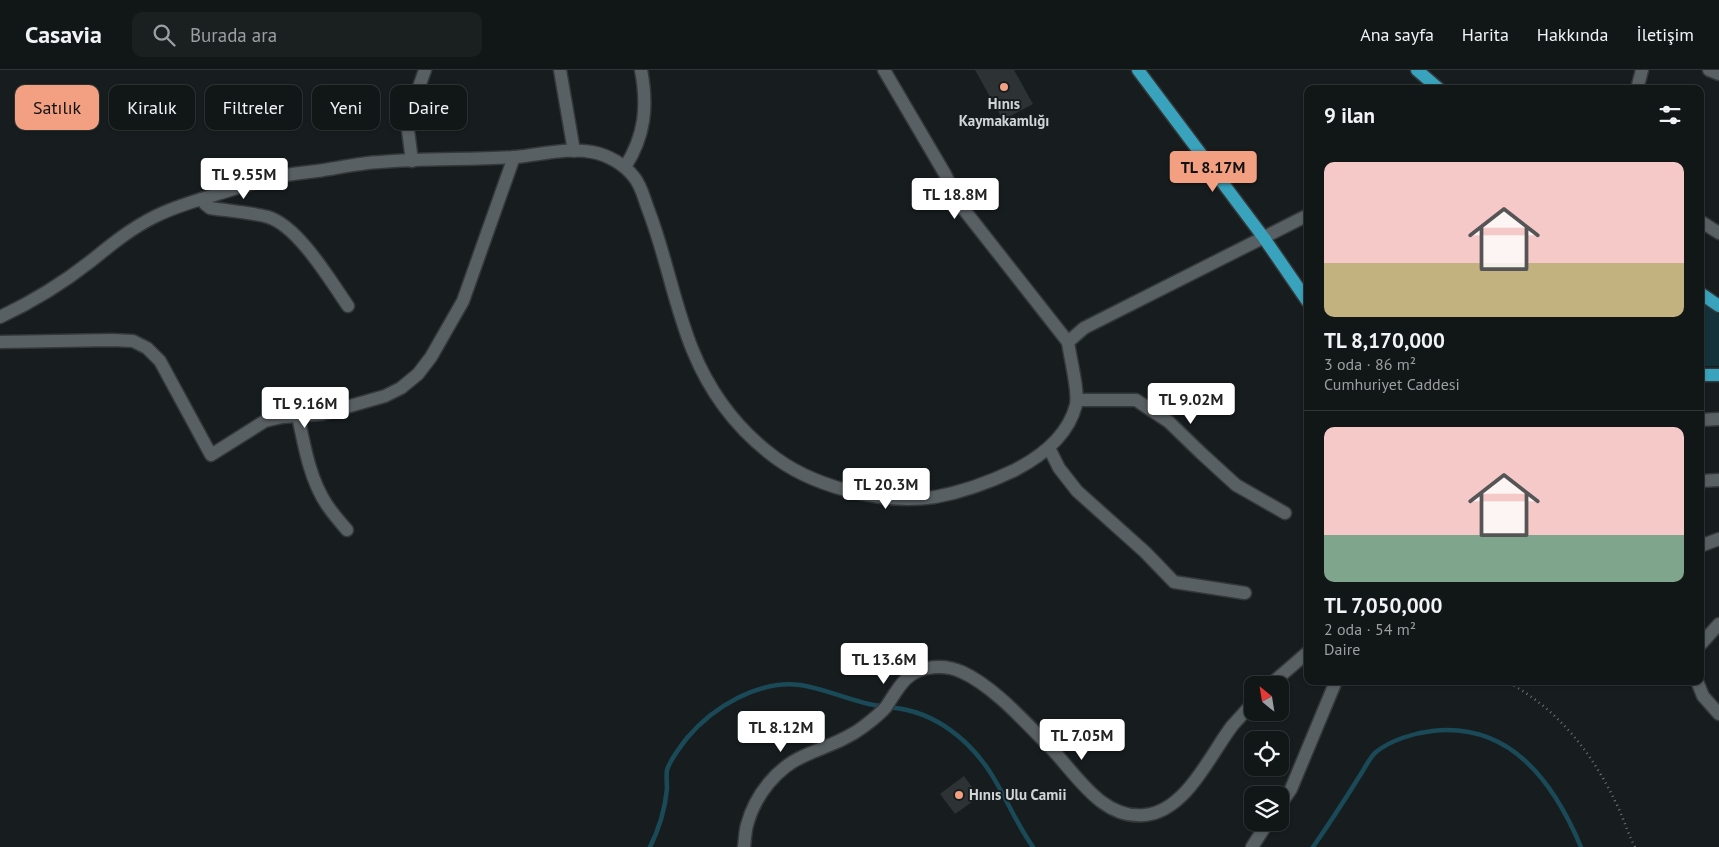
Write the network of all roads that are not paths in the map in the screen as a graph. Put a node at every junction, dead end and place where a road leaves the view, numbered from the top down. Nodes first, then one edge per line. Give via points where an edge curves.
1 (425, 70) edge
2 (560, 70) edge
3 (641, 70) edge
4 (884, 70) edge
5 (1138, 70) edge
6 (1417, 70) edge
7 (1642, 70) edge
8 (1708, 70) edge
9 (1719, 74) edge
10 (1434, 85) edge
11 (1638, 85) edge
12 (574, 151) junction
13 (514, 157) junction
14 (412, 161) junction
15 (625, 167) junction
16 (202, 199) junction
17 (1304, 217) edge
18 (1704, 224) edge
19 (1719, 233) edge
20 (1264, 238) junction
21 (1704, 295) edge
22 (1304, 296) edge
23 (348, 306) dead end
24 (1719, 306) edge
25 (0, 317) edge
26 (0, 342) edge
27 (1068, 342) junction
28 (1704, 375) edge
29 (1719, 375) edge
30 (1077, 400) junction
31 (298, 416) junction
32 (1719, 419) edge
33 (1704, 420) edge
34 (1049, 448) junction
35 (1719, 480) edge
36 (1704, 481) edge
37 (1285, 513) dead end
38 (347, 530) dead end
39 (1719, 539) edge
40 (1704, 545) edge
41 (1244, 593) dead end
42 (1719, 624) edge
43 (1704, 641) edge
44 (1304, 655) edge
45 (1280, 676) edge
46 (1334, 685) edge
47 (1698, 685) edge
48 (1244, 713) edge
49 (1719, 714) edge
50 (1289, 791) edge
51 (1262, 831) edge
52 (744, 847) edge
53 (1252, 847) edge

1 - 14 street via 409,115
2 - 12 street
3 - 15 street via 644,123 637,146
4 - 27 street via 958,202
5 - 20 main road
6 - 10 main road
7 - 11 street
8 - 9 street
12 - 13 street
12 - 15 street via 609,157
13 - 14 street
13 - 31 street via 463,302 418,374 386,396 322,414
14 - 16 street via 378,162 271,178
15 - 34 street via 637,180 656,227 677,305 708,383 744,431 796,472 860,494 932,497 998,478
16 - 23 street via 210,208 268,217 287,228
16 - 25 street via 168,210 137,226 68,278
17 - 20 street
18 - 19 street
20 - 22 main road
20 - 27 street via 1084,328
21 - 24 main road
26 - 31 street via 112,340 133,341 148,348 160,362 210,455 265,421
27 - 30 street
28 - 29 main road
30 - 34 street via 1063,432
30 - 37 street via 1136,400 1170,422 1236,484
31 - 38 street via 318,486 326,504
32 - 33 street
34 - 41 street via 1059,468 1077,491 1174,582
35 - 36 street
39 - 40 street
42 - 43 street
44 - 45 street
46 - 50 street
47 - 49 street
48 - 52 street via 1174,803 1157,812 1130,816 1095,797 1049,746 976,680 948,667 932,667 906,678 884,709 852,735 804,756 771,780 755,801 746,826
51 - 53 street

